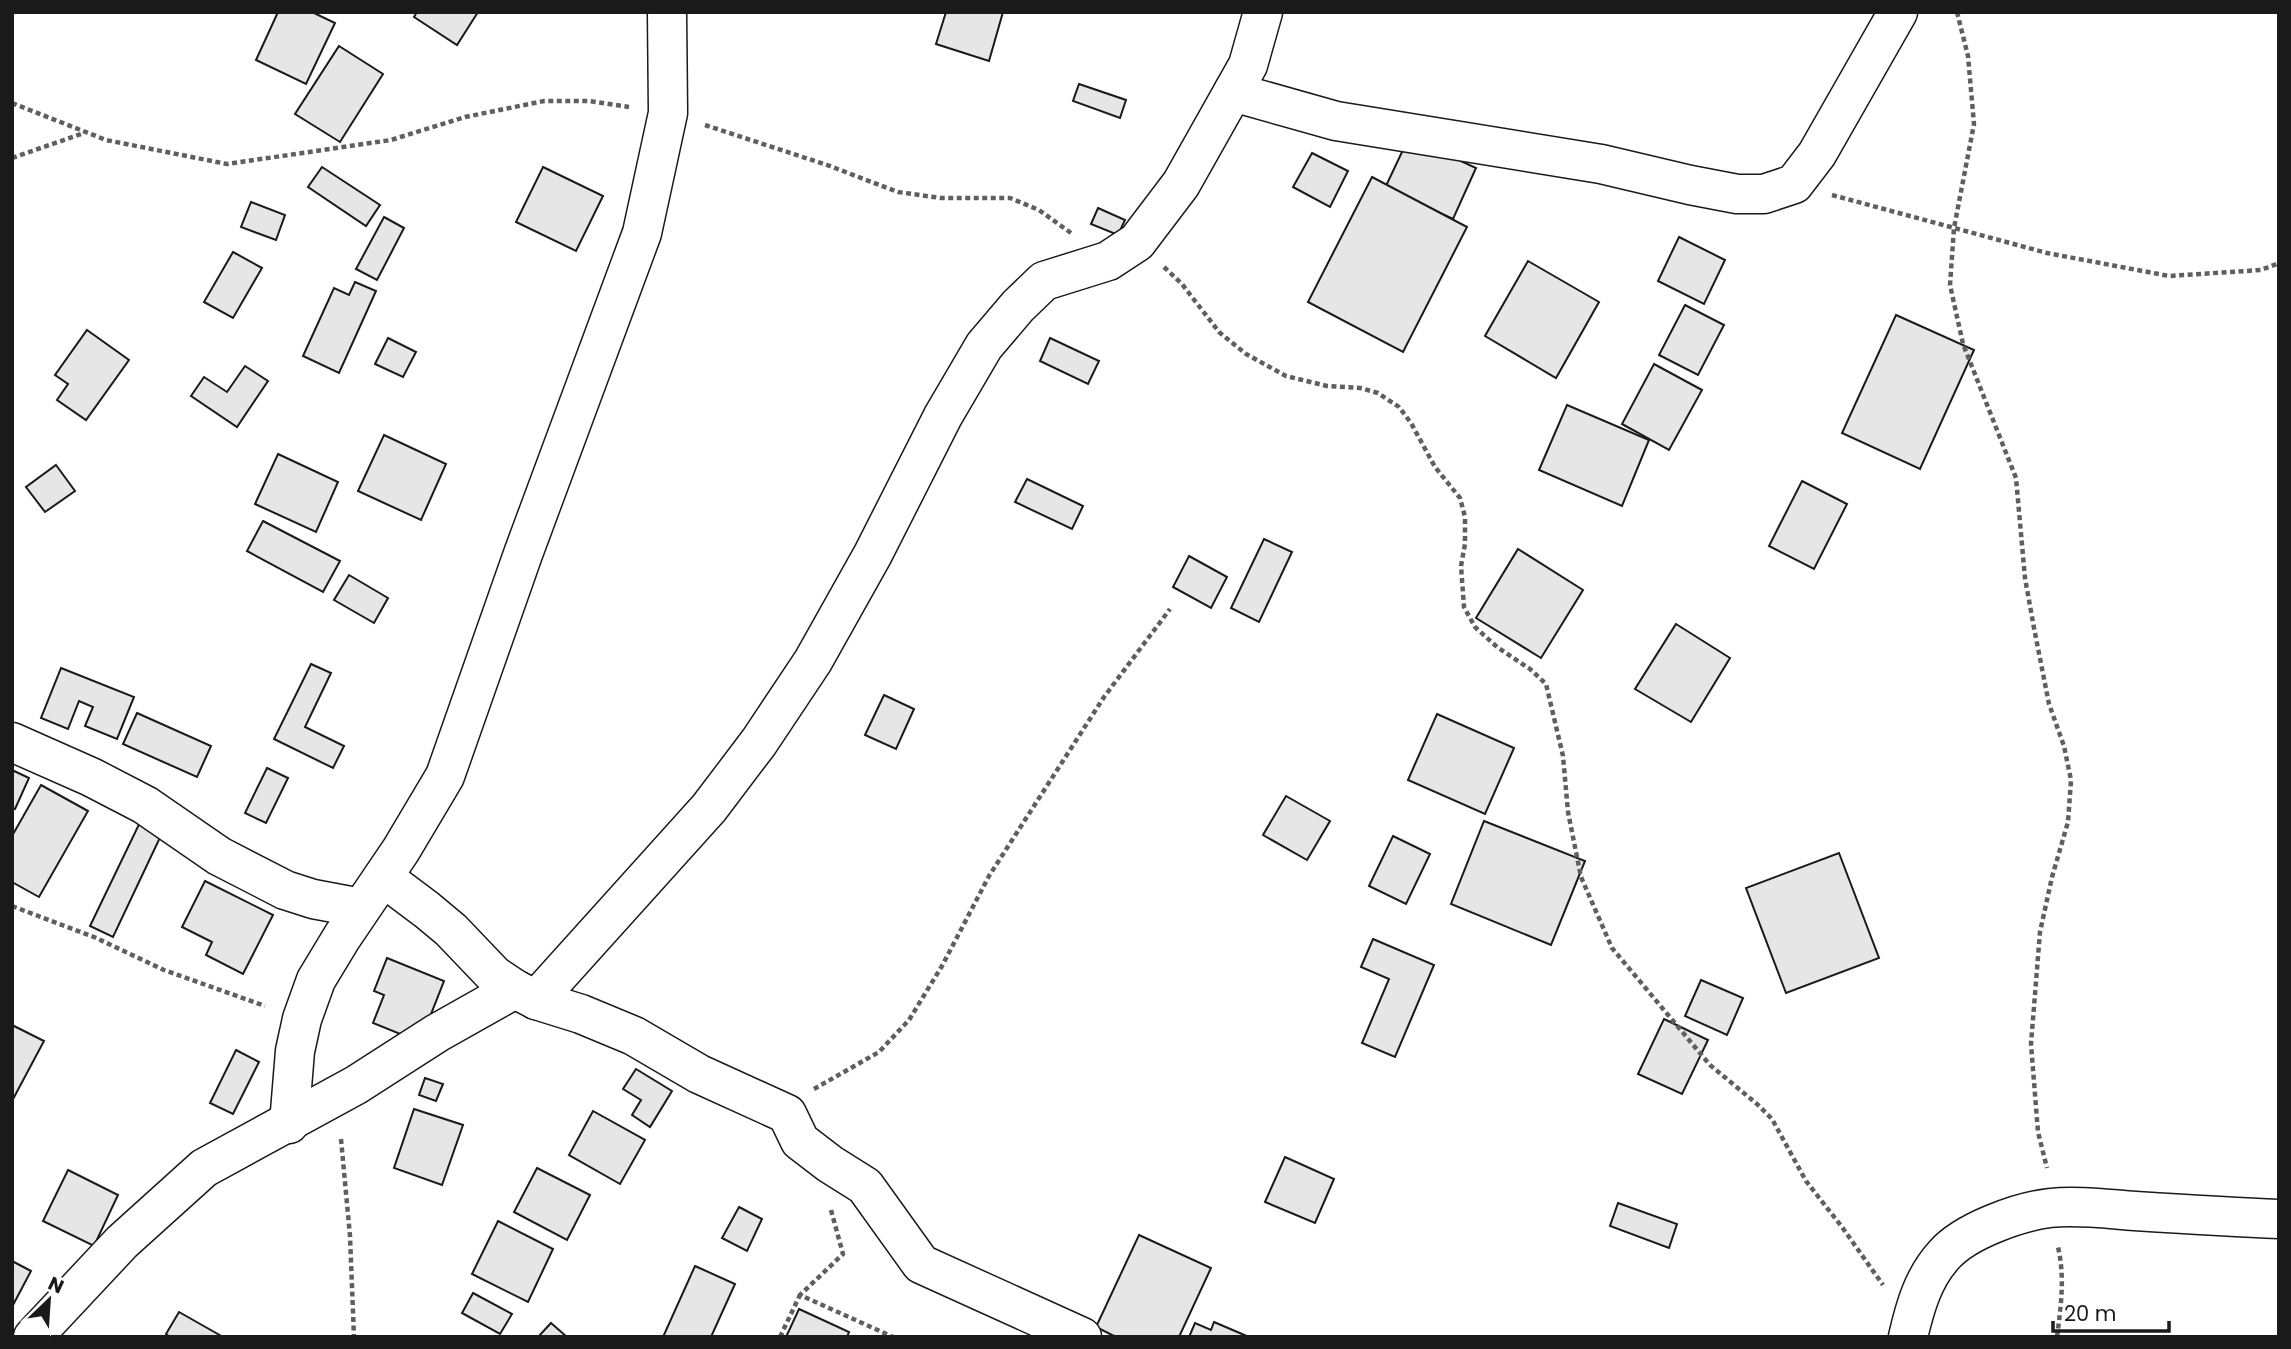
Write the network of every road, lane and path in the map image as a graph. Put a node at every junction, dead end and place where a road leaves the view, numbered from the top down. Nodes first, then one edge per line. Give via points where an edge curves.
1 (667, 12) edge
2 (1263, 12) edge
3 (1898, 12) edge
4 (1957, 12) edge
5 (1233, 92) junction
6 (12, 103) edge
7 (668, 113) junction
8 (86, 133) junction
9 (12, 158) edge
10 (1794, 184) junction
11 (1954, 228) junction
12 (1123, 251) junction
13 (2279, 263) edge
14 (1170, 609) dead end
15 (12, 742) edge
16 (372, 892) junction
17 (12, 906) edge
18 (525, 995) junction
19 (302, 1019) junction
20 (338, 1096) junction
21 (776, 1110) junction
22 (289, 1124) junction
23 (830, 1206) dead end
24 (2056, 1208) junction
25 (2279, 1219) edge
26 (800, 1295) junction
27 (1910, 1326) edge
28 (33, 1337) edge
29 (354, 1337) edge
30 (780, 1337) edge
31 (894, 1337) edge
32 (1082, 1337) edge
33 (2057, 1337) edge

1 - 7 street
2 - 5 street via 1248,65
3 - 10 street via 1817,154
4 - 11 path via 1968,56 1974,124
5 - 10 street via 1336,121 1601,164 1737,194 1764,194
5 - 12 street via 1181,184
6 - 8 path
7 - 8 path via 589,101 544,100 465,117 391,140 227,164
7 - 12 path via 898,192 941,198 1010,198 1027,203
7 - 16 street via 642,233 445,776
8 - 9 path
10 - 11 path
11 - 13 path via 2047,253 2169,276 2261,270
11 - 24 path via 1950,285 1963,345 2016,478 2025,578 2049,704 2071,780 2068,822 2040,932 2031,1044 2038,1132
12 - 18 street via 1044,281 984,346 813,661 759,742 709,808
12 - 27 path via 1182,284 1219,332 1246,354 1286,376 1378,393 1399,407 1411,423 1427,455 1460,498 1465,517 1464,607 1475,627 1546,684 1563,756 1581,877 1612,948 1710,1065 1772,1119 1806,1181
14 - 21 path via 1104,697 989,876 909,1020 879,1052
15 - 16 street via 145,805 219,856 285,890 313,899
16 - 18 street via 435,917 494,975
16 - 19 street via 316,980
17 - 19 path via 164,970
18 - 20 street via 437,1033
18 - 21 street via 634,1036 699,1074
19 - 22 street
20 - 22 street
20 - 29 path via 351,1236
21 - 32 street via 787,1114 800,1141 865,1186 921,1264
22 - 28 street via 204,1168 122,1242
23 - 26 path via 843,1254
24 - 25 street
24 - 27 street via 2012,1218 1968,1236 1946,1252 1923,1286
24 - 33 path via 2063,1267
26 - 30 path
26 - 31 path

